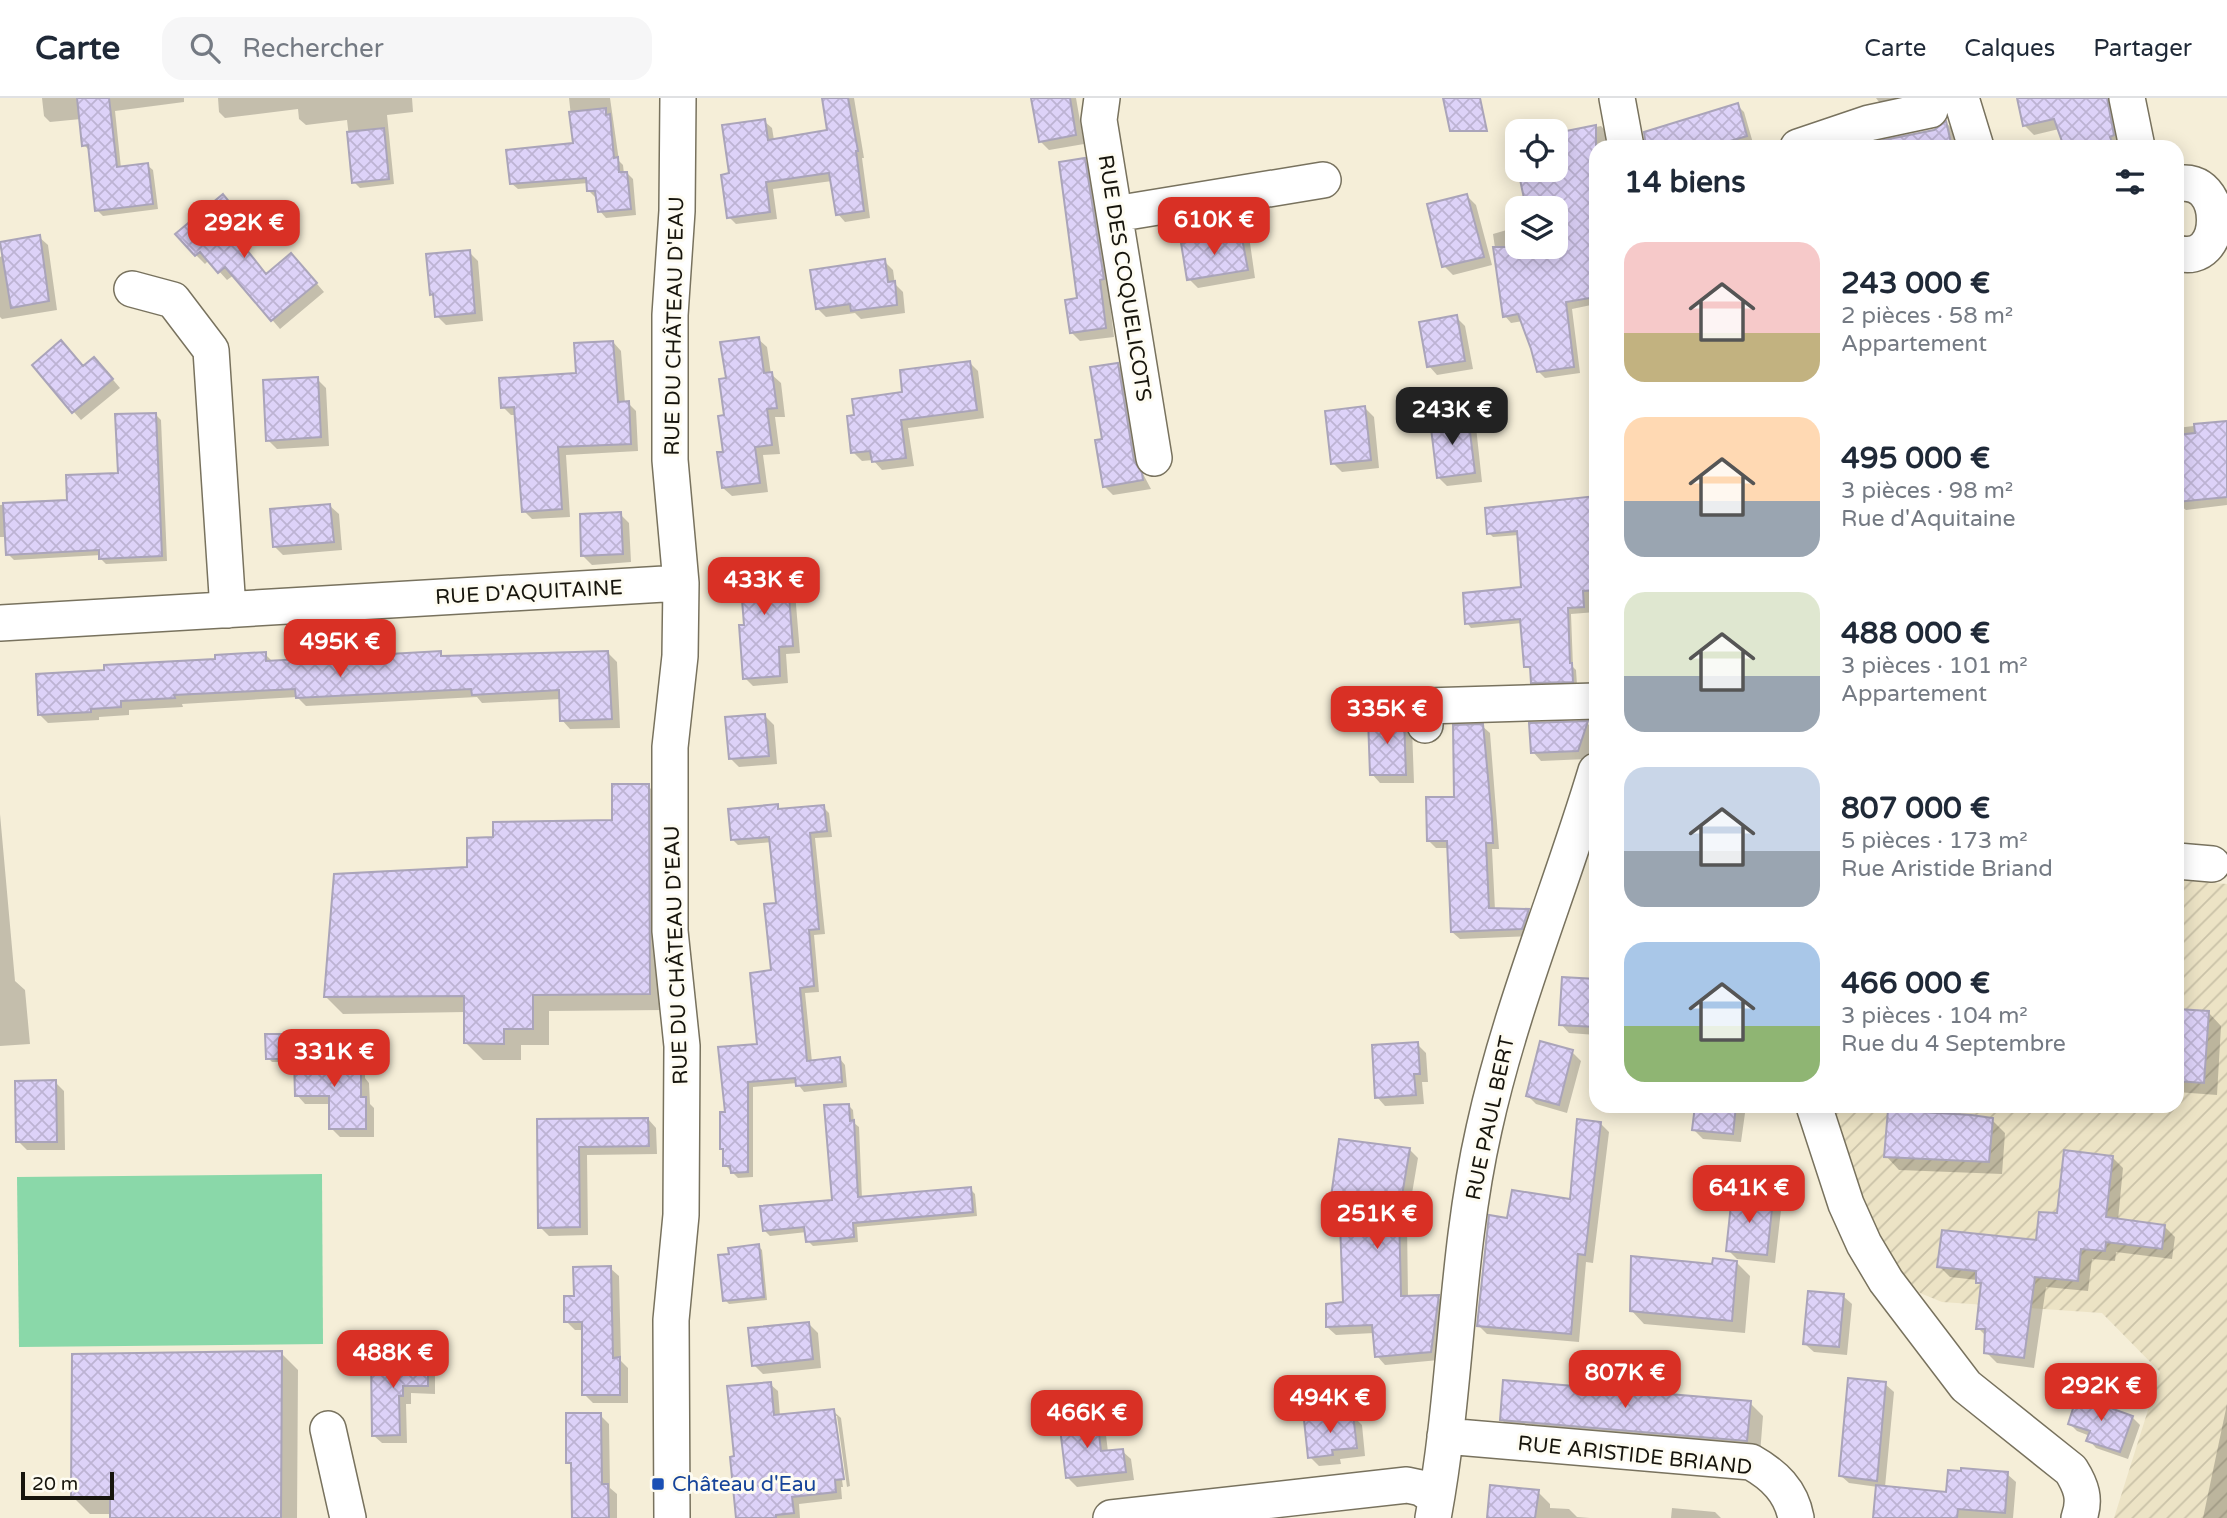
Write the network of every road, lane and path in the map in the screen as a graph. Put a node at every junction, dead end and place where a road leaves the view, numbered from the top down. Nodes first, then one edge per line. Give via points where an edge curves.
1 (678, 98) edge
2 (1102, 98) edge
3 (1616, 98) edge
4 (1927, 98) edge
5 (1961, 98) edge
6 (2127, 98) edge
7 (1625, 140) edge
8 (1819, 140) edge
9 (1974, 140) edge
10 (2136, 140) edge
11 (1323, 180) dead end
12 (2184, 184) edge
13 (1115, 214) junction
14 (2225, 219) edge
15 (2184, 254) edge
16 (132, 289) dead end
17 (1154, 458) dead end
18 (681, 583) junction
19 (228, 610) junction
20 (0, 623) edge
21 (1589, 701) edge
22 (1425, 725) dead end
23 (1589, 799) edge
24 (2184, 862) edge
25 (2212, 864) dead end
26 (1816, 1113) edge
27 (328, 1429) dead end
28 (1445, 1436) junction
29 (1434, 1508) edge
30 (348, 1518) edge
31 (672, 1518) edge
32 (1111, 1518) edge
33 (1796, 1518) edge
34 (2079, 1518) edge

1 - 18 street, RUE DU CHÂTEAU D'EAU via 670,460
2 - 13 street, RUE DES COQUELICOTS via 1099,120
3 - 7 street
4 - 8 street via 1930,110
5 - 9 street
6 - 10 street
11 - 13 street
12 - 14 street via 2210,190
13 - 17 street, RUE DES COQUELICOTS
14 - 15 street via 2213,244 2204,251
16 - 19 street via 173,300 211,350
18 - 19 street, RUE D'AQUITAINE
18 - 31 street, RUE DU CHÂTEAU D'EAU via 680,656 670,747 670,931 682,1046 681,1215 671,1320
19 - 20 street, RUE D'AQUITAINE
21 - 22 street via 1425,706
23 - 28 street, RUE PAUL BERT via 1511,1023 1483,1131 1461,1272
24 - 25 street
26 - 34 street via 1846,1204 1886,1281 1966,1385 2071,1470 2083,1488
27 - 30 street
28 - 29 street, RUE PAUL BERT
28 - 33 street, RUE ARISTIDE BRIAND via 1751,1462 1770,1472 1784,1488
29 - 32 street via 1421,1488 1407,1485

